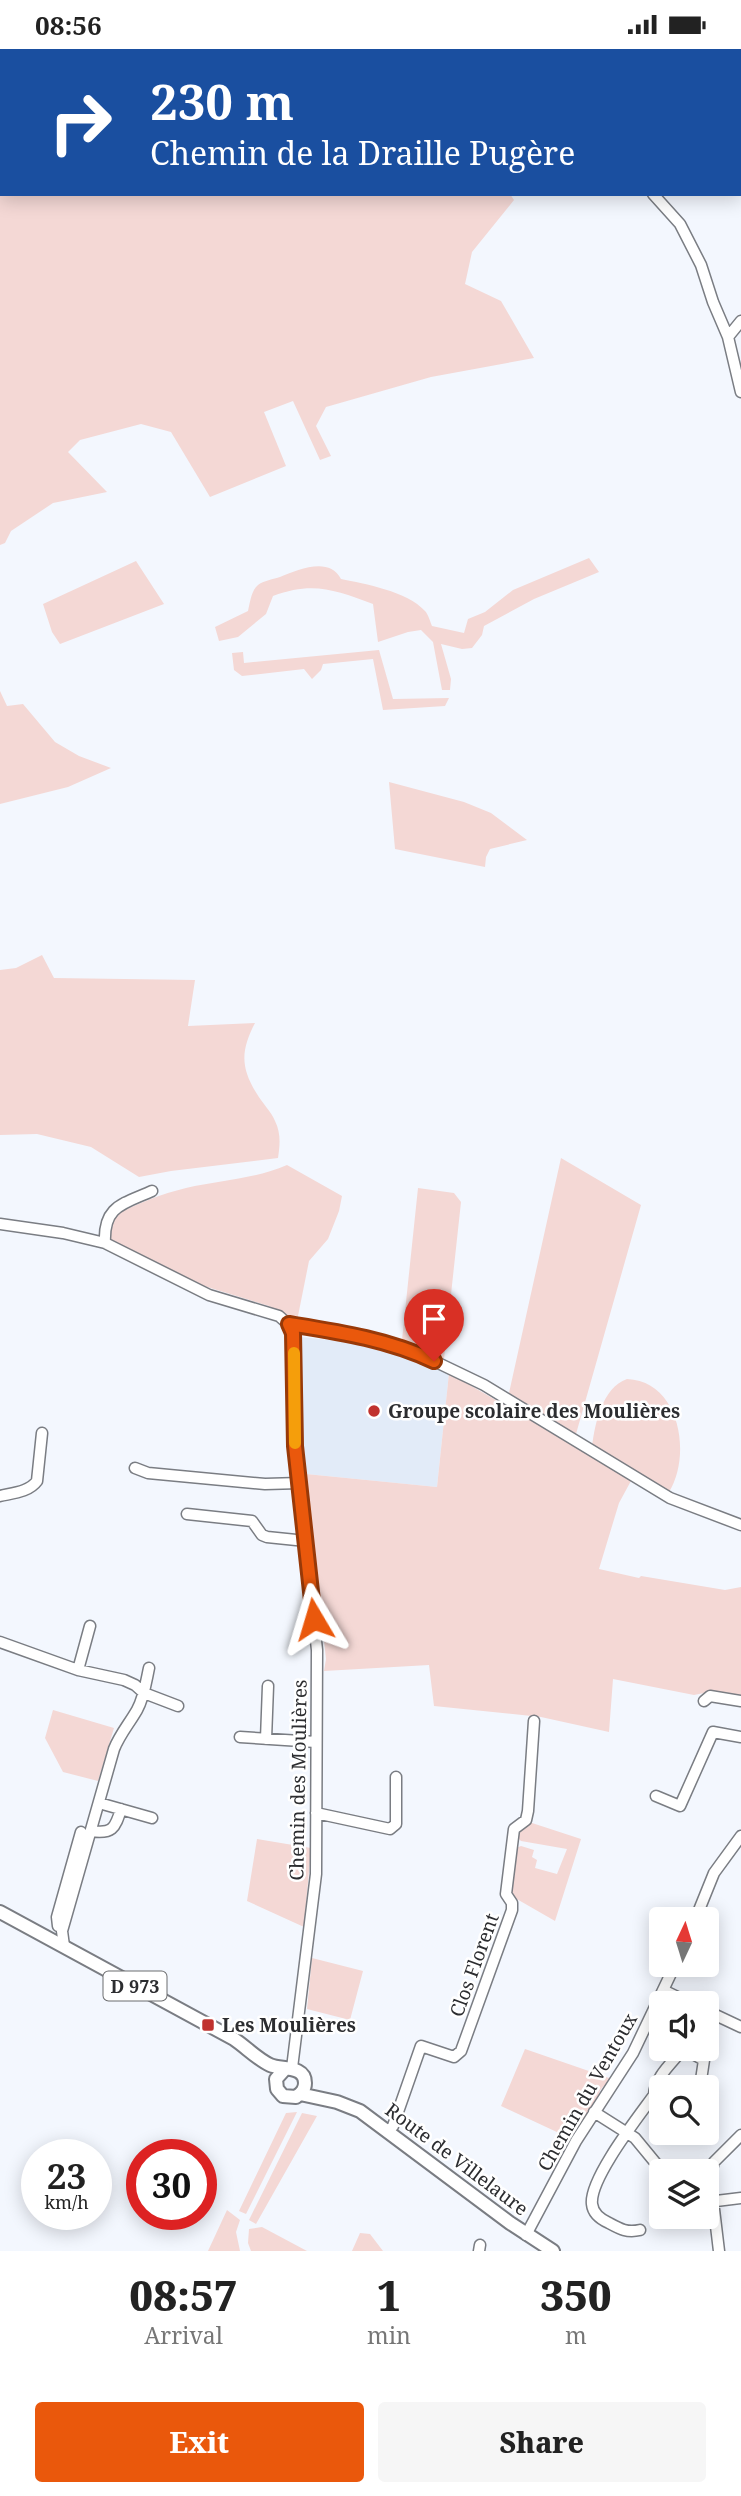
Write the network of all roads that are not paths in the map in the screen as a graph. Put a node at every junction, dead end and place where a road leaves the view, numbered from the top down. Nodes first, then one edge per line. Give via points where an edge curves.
1 (655, 196) edge
2 (741, 321) edge
3 (728, 337) junction
4 (741, 392) edge
5 (152, 1191) dead end
6 (0, 1224) edge
7 (105, 1243) junction
8 (289, 1324) junction
9 (42, 1433) dead end
10 (135, 1468) dead end
11 (300, 1483) junction
12 (0, 1496) edge
13 (187, 1514) dead end
14 (741, 1525) edge
15 (306, 1541) junction
16 (90, 1626) dead end
17 (0, 1642) edge
18 (149, 1668) dead end
19 (78, 1670) junction
20 (268, 1686) dead end
21 (144, 1693) junction
22 (704, 1701) dead end
23 (741, 1701) edge
24 (178, 1706) dead end
25 (534, 1721) dead end
26 (240, 1737) dead end
27 (741, 1737) edge
28 (266, 1739) junction
29 (316, 1742) junction
30 (396, 1777) dead end
31 (656, 1796) dead end
32 (99, 1803) junction
33 (121, 1809) junction
34 (316, 1813) junction
35 (152, 1818) dead end
36 (86, 1832) junction
37 (741, 1836) edge
38 (700, 1907) edge
39 (0, 1912) edge
40 (62, 1923) junction
41 (49, 1938) junction
42 (64, 1946) junction
43 (669, 1977) edge
44 (663, 1990) joint
45 (719, 2016) edge
46 (741, 2026) edge
47 (673, 2061) edge
48 (284, 2072) junction
49 (305, 2082) junction
50 (299, 2095) junction
51 (337, 2102) junction
52 (594, 2112) junction
53 (388, 2131) junction
54 (627, 2132) junction
55 (741, 2135) edge
56 (651, 2159) edge
57 (717, 2159) edge
58 (741, 2198) edge
59 (719, 2201) edge
60 (715, 2229) edge
61 (640, 2230) dead end
62 (526, 2235) junction
63 (553, 2251) edge
64 (719, 2251) edge

1 - 3 street via 689,240
2 - 3 street
3 - 4 street
5 - 7 street via 113,1210 106,1222
6 - 7 street
7 - 8 street via 209,1294
8 - 11 street, Chemin des Moulières
8 - 14 street via 409,1349 484,1384 670,1497
9 - 12 street via 37,1481 26,1490
10 - 11 street via 265,1484
11 - 15 street, Chemin des Moulières
13 - 15 street via 252,1521 267,1537
15 - 29 street, Chemin des Moulières via 317,1650
16 - 19 street
17 - 19 street
18 - 21 street
19 - 21 street via 124,1680
20 - 28 street
21 - 24 street
21 - 32 street via 119,1736
22 - 23 street via 710,1696
25 - 53 street, Clos Florent via 528,1811 514,1829 506,1894 512,1903 507,1923 461,2051 454,2057 421,2046
26 - 28 street
27 - 31 street via 713,1732 680,1806
28 - 29 street
29 - 34 street, Chemin des Moulières
30 - 34 street via 396,1824 390,1829
32 - 33 street
32 - 36 street
33 - 35 street
33 - 36 street via 111,1830
34 - 48 street, Chemin des Moulières via 316,1874
36 - 40 street
37 - 38 street via 714,1873
39 - 41 main road, D 973
40 - 41 street
40 - 42 street
41 - 42 main road, D 973
42 - 48 main road, D 973 via 234,2039
43 - 44 street, Chemin du Ventoux
44 - 52 street, Chemin du Ventoux via 633,2053
45 - 46 street
47 - 54 street
48 - 49 main road via 300,2072
48 - 50 main road via 276,2089 283,2096
49 - 50 main road
49 - 51 main road, Route de Villelaure
50 - 51 main road, Route de Villelaure
51 - 53 main road, Route de Villelaure via 360,2111
52 - 54 street
52 - 62 street, Chemin du Ventoux
53 - 62 main road, Route de Villelaure
54 - 56 street
54 - 61 street via 616,2145 592,2204 600,2219 626,2232
55 - 57 street
58 - 59 street
60 - 64 street
62 - 63 main road, Route de Villelaure

